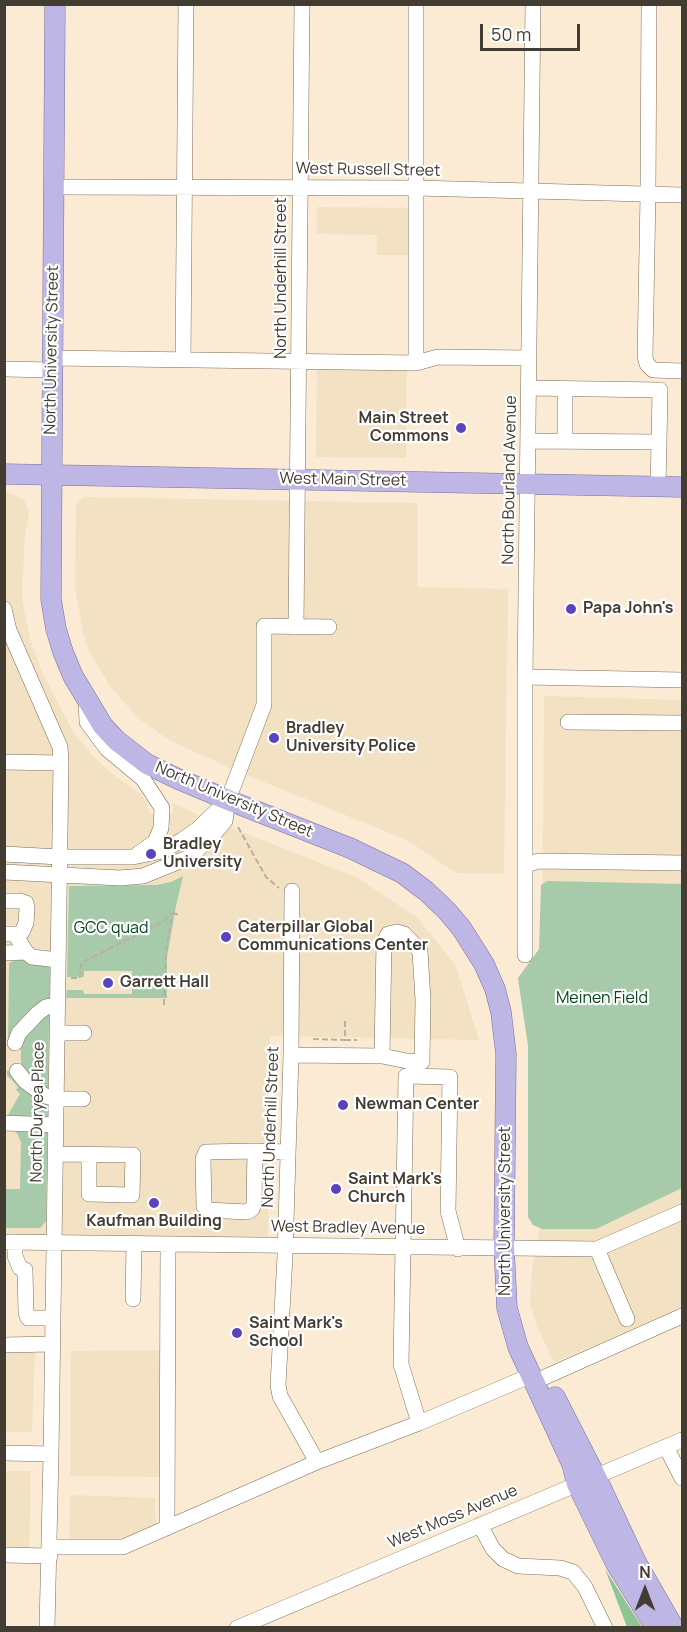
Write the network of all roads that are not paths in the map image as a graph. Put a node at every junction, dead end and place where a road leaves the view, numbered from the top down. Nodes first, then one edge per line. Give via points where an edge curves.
1 (55, 4) edge
2 (186, 4) edge
3 (302, 4) edge
4 (416, 4) edge
5 (533, 4) edge
6 (649, 4) edge
7 (53, 187) junction
8 (184, 188) junction
9 (299, 188) junction
10 (416, 188) junction
11 (531, 191) junction
12 (648, 194) junction
13 (682, 195) edge
14 (529, 358) junction
15 (183, 360) junction
16 (300, 362) junction
17 (416, 363) junction
18 (52, 364) junction
19 (4, 369) edge
20 (682, 371) edge
21 (529, 388) junction
22 (565, 389) junction
23 (528, 441) junction
24 (565, 441) junction
25 (659, 442) junction
26 (4, 474) edge
27 (51, 474) junction
28 (299, 480) junction
29 (528, 484) junction
30 (658, 486) junction
31 (682, 487) edge
32 (4, 609) edge
33 (296, 627) junction
34 (329, 627) dead end
35 (525, 677) junction
36 (682, 680) edge
37 (86, 698) junction
38 (568, 722) dead end
39 (682, 723) edge
40 (4, 762) edge
41 (61, 763) junction
42 (228, 800) junction
43 (4, 854) edge
44 (60, 857) junction
45 (133, 857) junction
46 (682, 863) edge
47 (525, 865) junction
48 (4, 872) edge
49 (60, 874) junction
50 (292, 891) road end
51 (4, 901) edge
52 (10, 934) edge
53 (26, 952) junction
54 (4, 953) edge
55 (525, 956) dead end
56 (58, 960) junction
57 (58, 1005) junction
58 (57, 1033) junction
59 (84, 1033) dead end
60 (15, 1043) dead end
61 (291, 1055) junction
62 (382, 1056) junction
63 (17, 1071) dead end
64 (57, 1099) junction
65 (83, 1100) dead end
66 (4, 1123) edge
67 (56, 1125) junction
68 (255, 1151) junction
69 (288, 1152) junction
70 (56, 1154) junction
71 (89, 1155) dead end
72 (682, 1212) edge
73 (10, 1242) edge
74 (53, 1242) junction
75 (134, 1244) junction
76 (168, 1244) junction
77 (285, 1244) junction
78 (402, 1247) junction
79 (458, 1248) junction
80 (504, 1248) junction
81 (597, 1249) junction
82 (133, 1299) dead end
83 (682, 1316) edge
84 (52, 1318) junction
85 (627, 1319) dead end
86 (52, 1344) junction
87 (4, 1345) edge
88 (539, 1376) junction
89 (419, 1423) junction
90 (682, 1440) edge
91 (666, 1447) junction
92 (4, 1453) edge
93 (51, 1454) junction
94 (317, 1462) junction
95 (596, 1477) junction
96 (682, 1478) edge
97 (577, 1484) junction
98 (480, 1525) junction
99 (167, 1528) junction
100 (50, 1551) junction
101 (4, 1555) edge
102 (47, 1628) edge
103 (237, 1628) edge
104 (605, 1628) edge
105 (656, 1628) edge
106 (674, 1628) edge

1 - 7 main road, North University Street
2 - 8 street
3 - 9 street, North Underhill Street
4 - 10 street
5 - 11 street, North Bourland Avenue
6 - 12 street
7 - 8 street, West Russell Street
7 - 18 main road, North University Street
8 - 9 street, West Russell Street
8 - 15 street
9 - 10 street, West Russell Street
9 - 16 street, North Underhill Street
10 - 11 street, West Russell Street
10 - 17 street
11 - 12 street, West Russell Street
11 - 14 street, North Bourland Avenue
12 - 13 street, West Russell Street
12 - 20 street via 645,357 653,370
14 - 17 street via 438,357
14 - 21 street, North Bourland Avenue
15 - 16 street
15 - 18 street
16 - 17 street
16 - 28 street, North Underhill Street
18 - 19 street
18 - 27 main road, North University Street
21 - 22 street
21 - 23 street, North Bourland Avenue
22 - 24 street
22 - 25 street via 660,390
23 - 24 street
23 - 29 street, North Bourland Avenue
24 - 25 street
25 - 30 street
26 - 27 main road, West Main Street
27 - 28 main road, West Main Street
27 - 37 main road, North University Street via 51,599 63,651
28 - 29 main road, West Main Street
28 - 33 street, North Underhill Street
29 - 30 main road, West Main Street
29 - 35 street, North Bourland Avenue
30 - 31 main road, West Main Street
32 - 41 street, North Duryea Place via 9,630 60,747
33 - 34 street
33 - 42 street via 264,626 264,705
35 - 36 street
35 - 47 street, North Bourland Avenue
37 - 42 main road, North University Street via 103,726 147,764
37 - 45 street via 87,722 107,749 143,779 162,808 161,828 155,842
38 - 39 street
40 - 41 street
41 - 44 street, North Duryea Place
42 - 45 street via 182,840 162,851
42 - 49 street via 225,821 212,836 190,857 166,868 131,877
42 - 80 main road, North University Street via 402,873 447,911 484,964 501,1012 506,1054
43 - 44 street
44 - 45 street
44 - 49 street, North Duryea Place
46 - 47 street via 539,861
47 - 55 street, North Bourland Avenue
48 - 49 street
49 - 56 street, North Duryea Place
50 - 61 street, North Underhill Street
51 - 52 street via 20,901 27,908 25,928 19,934
52 - 53 street
53 - 54 street
53 - 56 street via 32,957
56 - 57 street, North Duryea Place
57 - 58 street, North Duryea Place
57 - 60 street via 38,1013
58 - 59 street
58 - 64 street, North Duryea Place
61 - 62 street
61 - 69 street, North Underhill Street
62 - 62 street via 422,1062 420,951 397,932 388,934 384,942
63 - 64 street via 45,1096
64 - 65 street
64 - 67 street, North Duryea Place
66 - 67 street
67 - 70 street, North Duryea Place
68 - 68 street via 206,1152 203,1159 207,1210 252,1209
68 - 69 street
69 - 77 street, North Underhill Street
70 - 71 street
70 - 74 street, North Duryea Place
72 - 81 street, West Bradley Avenue
73 - 74 street, West Bradley Avenue
73 - 84 street via 20,1268 25,1270 28,1318
74 - 75 street, West Bradley Avenue
74 - 84 street, North Duryea Place
75 - 76 street, West Bradley Avenue
75 - 82 street
76 - 77 street, West Bradley Avenue
76 - 99 street
77 - 78 street, West Bradley Avenue
77 - 94 street, North Underhill Street via 280,1396
78 - 79 street, West Bradley Avenue
78 - 79 street via 406,1076 450,1077 448,1211
78 - 89 street via 401,1364
79 - 80 street, West Bradley Avenue
80 - 81 street, West Bradley Avenue
80 - 88 main road, North University Street via 507,1308 518,1347
81 - 85 street
83 - 88 street
84 - 86 street, North Duryea Place
86 - 87 street
86 - 93 street, North Duryea Place
88 - 89 street
88 - 95 main road, North University Street
88 - 97 main road, North University Street
89 - 94 street
90 - 91 street, West Moss Avenue
91 - 95 street, West Moss Avenue
91 - 96 street
92 - 93 street
93 - 100 street, North Duryea Place
94 - 99 street
95 - 97 street, West Moss Avenue
95 - 106 main road, North University Street via 636,1562
97 - 98 street, West Moss Avenue
97 - 105 main road, North University Street via 616,1564
98 - 103 street, West Moss Avenue
98 - 104 street via 503,1559 518,1566 573,1572
99 - 100 street via 123,1547
100 - 101 street
100 - 102 street, North Duryea Place

